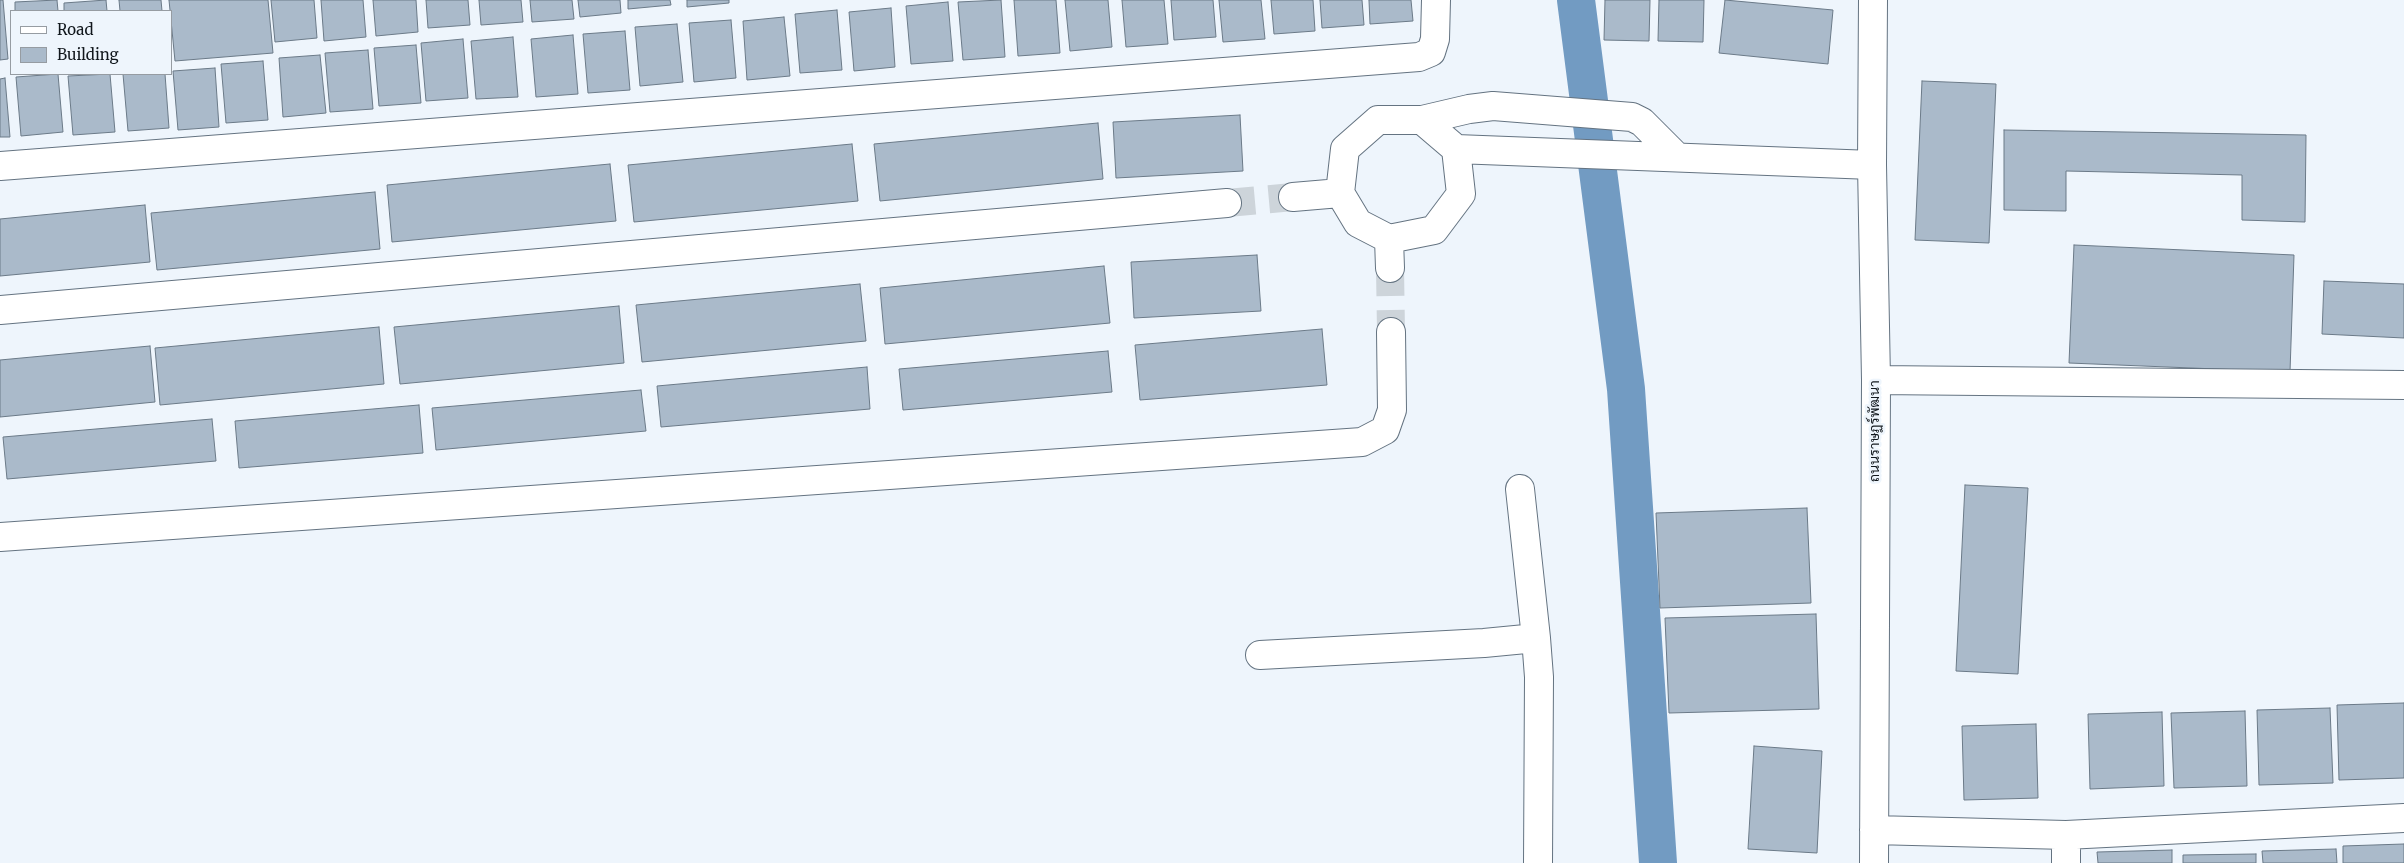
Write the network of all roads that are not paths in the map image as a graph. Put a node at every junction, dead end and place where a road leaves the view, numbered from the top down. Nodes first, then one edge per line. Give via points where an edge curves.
1 (1436, 0) edge
2 (1873, 0) edge
3 (1422, 120) junction
4 (1456, 149) junction
5 (1678, 157) junction
6 (1872, 165) junction
7 (0, 166) edge
8 (1340, 193) junction
9 (1293, 197) tunnel mouth
10 (1227, 203) tunnel mouth
11 (1389, 239) junction
12 (1390, 268) tunnel mouth
13 (0, 310) edge
14 (1391, 332) tunnel mouth
15 (1876, 380) junction
16 (2404, 385) edge
17 (1520, 489) dead end
18 (0, 537) edge
19 (1536, 638) junction
20 (1260, 656) dead end
21 (2404, 818) edge
22 (1874, 830) junction
23 (2066, 835) junction
24 (1538, 863) edge
25 (1874, 863) edge
26 (2066, 863) edge

1 - 7 street via 1435,39 1431,52 1419,57
2 - 6 street, ถนนราษฏร์พัฒนา
3 - 4 street
3 - 5 street via 1493,106 1632,117 1642,122
3 - 8 street via 1378,120 1345,149
4 - 5 street
4 - 11 street via 1461,194 1434,230
5 - 6 street
6 - 15 street, ถนนราษฏร์พัฒนา
8 - 9 street
8 - 11 street via 1358,223
10 - 13 street
11 - 12 street
14 - 18 street via 1392,410 1385,430 1362,442
15 - 16 street
15 - 22 street, ถนนราษฏร์พัฒนา
17 - 19 street
19 - 20 street
19 - 24 street via 1539,677
21 - 23 street
22 - 23 street
22 - 25 street, ถนนราษฏร์พัฒนา
23 - 26 street

